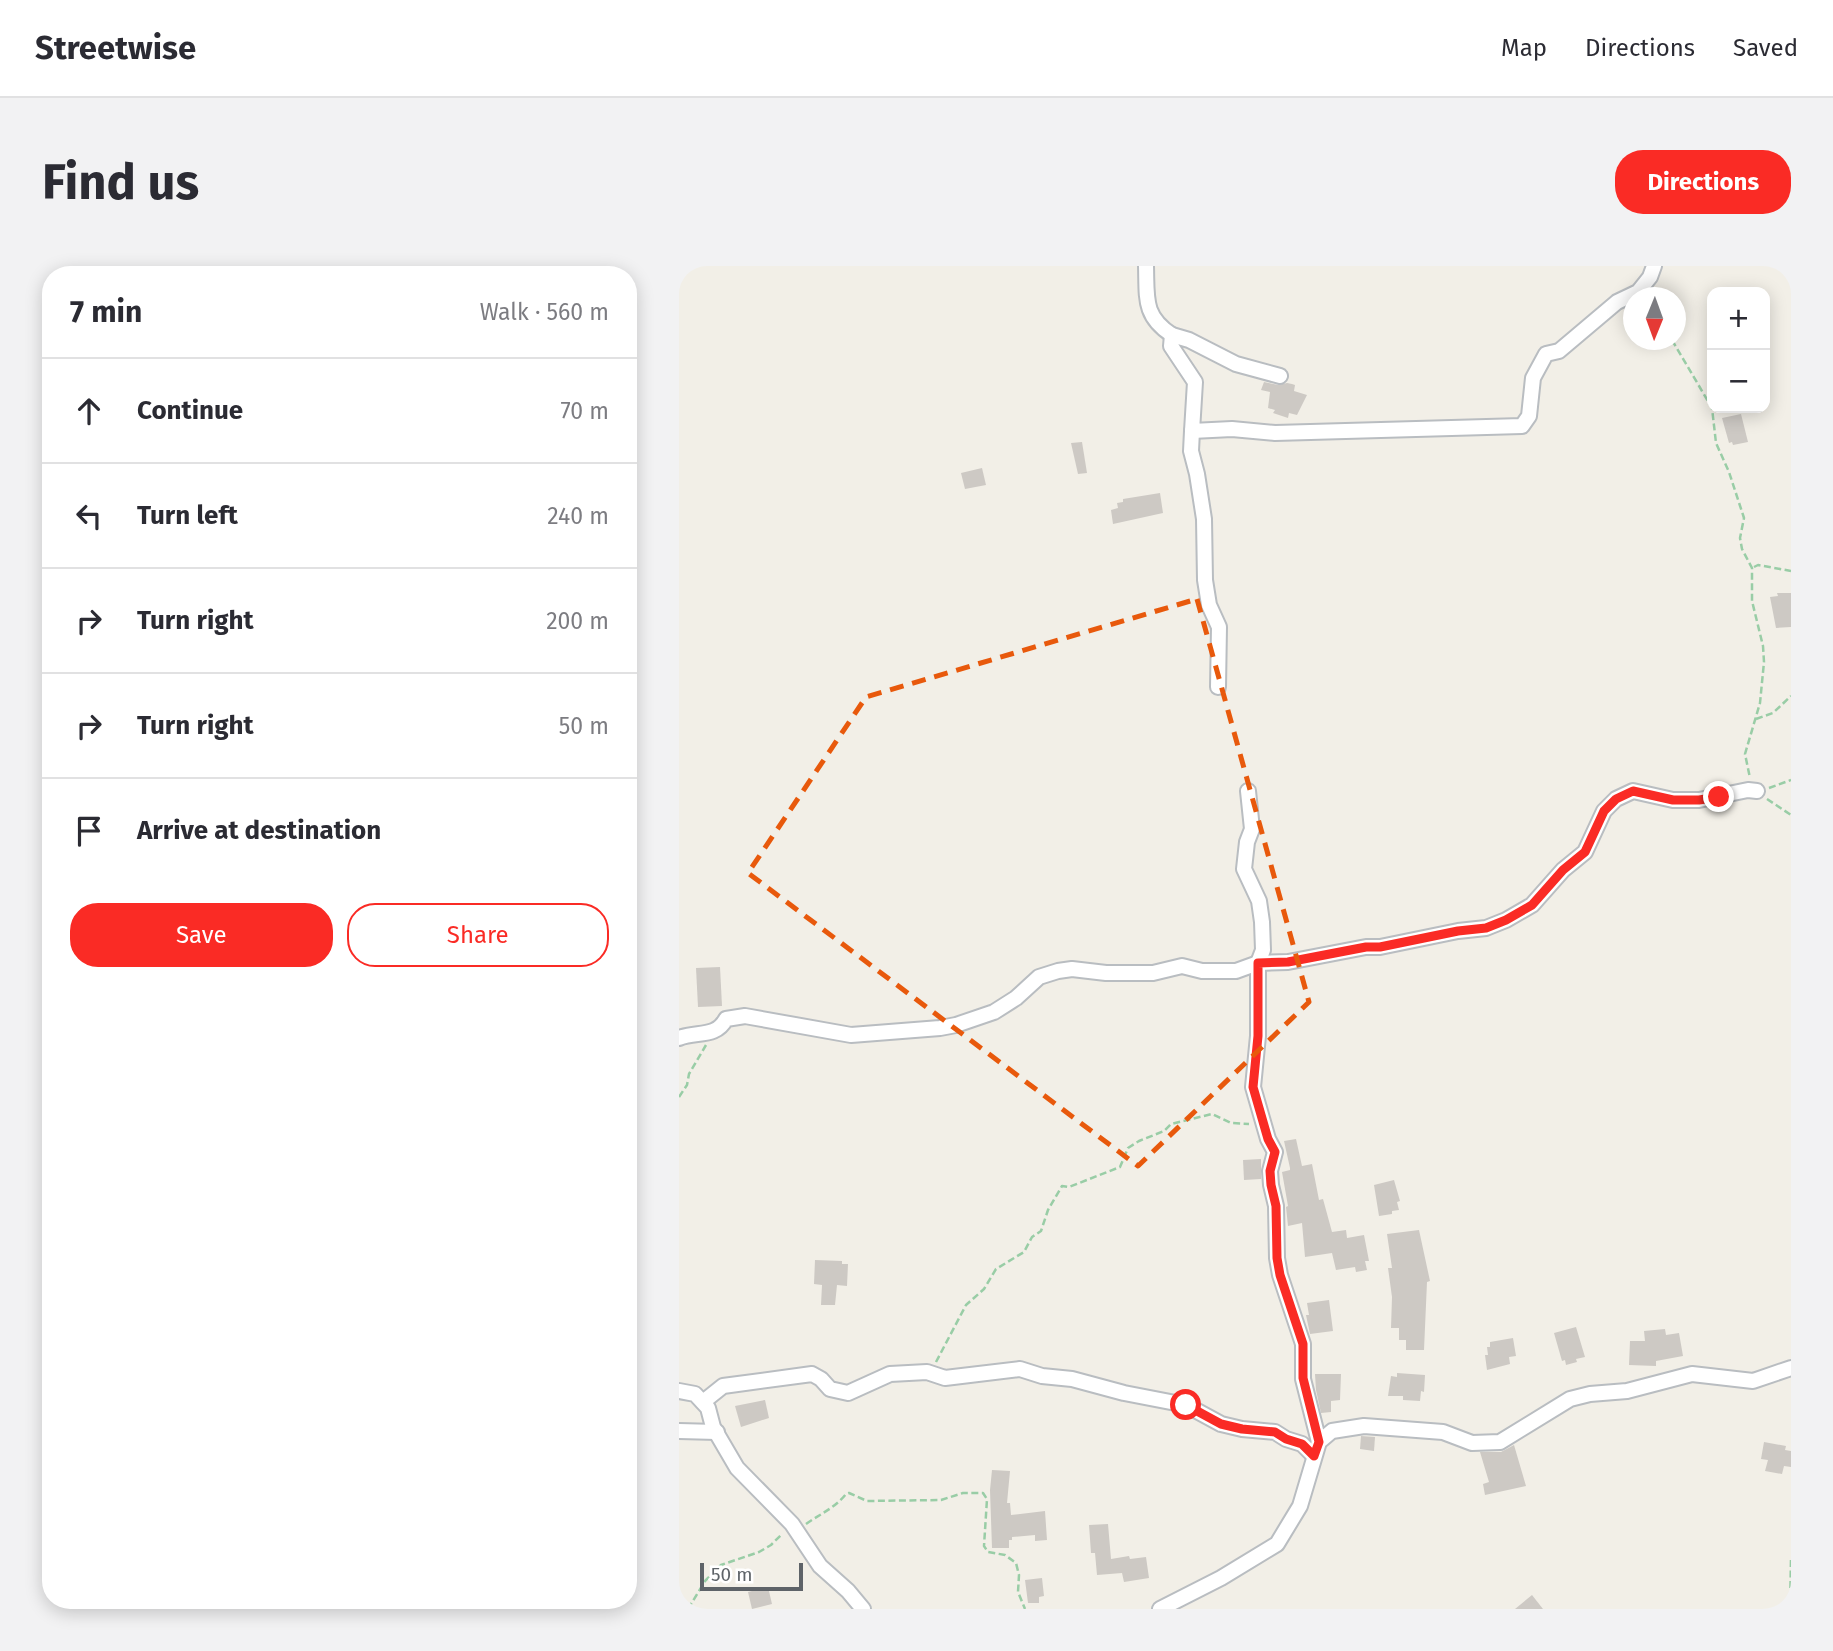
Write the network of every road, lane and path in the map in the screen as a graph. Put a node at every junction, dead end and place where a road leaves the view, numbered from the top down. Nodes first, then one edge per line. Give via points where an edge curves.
1 (1146, 266) edge
2 (1654, 266) edge
3 (1172, 335) junction
4 (1678, 350) edge
5 (1280, 376) dead end
6 (1192, 431) junction
7 (1752, 568) junction
8 (1791, 571) edge
9 (1218, 687) dead end
10 (1791, 696) edge
11 (1756, 719) junction
12 (1791, 780) edge
13 (1248, 791) dead end
14 (1758, 792) junction
15 (1791, 815) edge
16 (1258, 963) junction
17 (712, 1033) junction
18 (679, 1038) edge
19 (679, 1097) edge
20 (1263, 1125) junction
21 (1791, 1368) edge
22 (927, 1372) junction
23 (679, 1391) edge
24 (703, 1402) junction
25 (679, 1431) edge
26 (717, 1432) junction
27 (1316, 1449) junction
28 (795, 1528) junction
29 (1791, 1558) edge
30 (688, 1609) edge
31 (863, 1609) edge
32 (1025, 1609) edge
33 (1160, 1609) edge
34 (1790, 1609) edge

1 - 3 street via 1147,308 1159,327
2 - 6 street via 1638,292 1617,302 1559,351 1546,354 1533,378 1529,416 1523,426
3 - 5 street via 1235,364
3 - 6 street via 1171,346 1195,382
4 - 7 path via 1711,408 1716,443 1744,518 1742,549
6 - 9 street via 1191,451 1204,519 1207,593 1219,627
7 - 8 path
7 - 11 path via 1752,601 1764,654
10 - 11 path via 1773,713
11 - 14 path via 1745,754
12 - 14 path
13 - 16 street via 1252,829 1244,869 1259,901 1263,950
14 - 15 path
14 - 16 street via 1673,800 1633,791 1604,811 1585,852 1532,905 1506,920 1486,928 1380,947
16 - 17 street via 1236,971 1182,967 1153,973 1058,971 1039,977 994,1012 940,1028 851,1035 745,1016 726,1019 722,1028
16 - 20 street via 1253,1087
17 - 18 street
17 - 19 path
20 - 22 path via 1231,1123 1212,1114 1171,1125 1128,1148 1120,1167 1062,1186 1041,1231 1024,1252 996,1269 984,1289 966,1305 944,1350
20 - 27 street via 1275,1152 1270,1171 1277,1258 1303,1344 1303,1378
21 - 27 street via 1753,1381 1692,1374 1627,1391 1570,1399 1500,1442 1472,1443 1443,1432 1364,1426 1332,1431
22 - 24 street via 890,1374 848,1393 829,1388 812,1374 745,1382 723,1386
22 - 27 street via 945,1378 1020,1369 1091,1383 1186,1405 1221,1424 1275,1432
23 - 24 street via 695,1394
24 - 26 street
25 - 26 street
26 - 28 street via 737,1468
27 - 33 street via 1300,1506 1277,1544
28 - 30 path via 759,1552 722,1565 705,1581
28 - 31 street via 820,1566
28 - 32 path via 826,1513 849,1493 866,1501 941,1500 983,1493 987,1499 985,1546 988,1552 1016,1563 1018,1592
29 - 34 path

